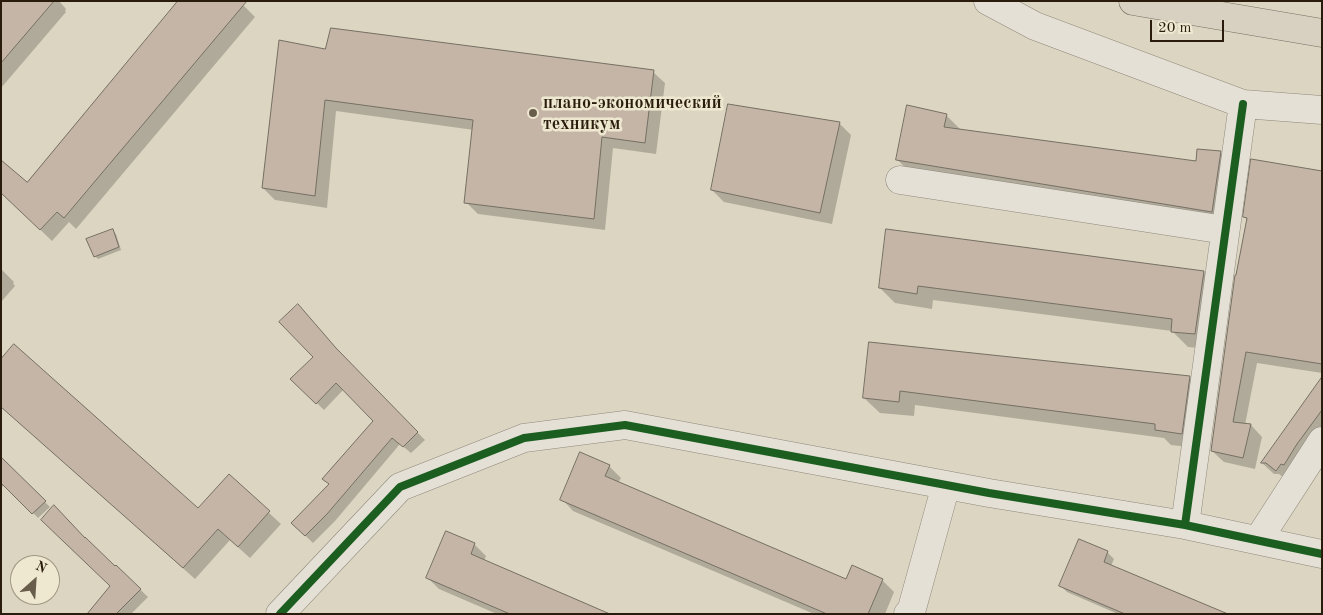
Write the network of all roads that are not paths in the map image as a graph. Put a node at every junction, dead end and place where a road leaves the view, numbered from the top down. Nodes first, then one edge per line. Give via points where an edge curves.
1 (988, 1) edge
2 (1133, 1) edge
3 (1322, 33) edge
4 (1243, 104) junction
5 (1322, 110) edge
6 (900, 180) dead end
7 (1225, 230) junction
8 (1322, 441) edge
9 (946, 485) junction
10 (1185, 525) junction
11 (1258, 540) junction
12 (1322, 554) edge
13 (280, 614) edge
14 (908, 614) edge

1 - 4 street via 1035,26
2 - 3 main road
4 - 5 street
4 - 7 street
6 - 7 street
7 - 10 street
8 - 11 street
9 - 10 street
9 - 13 street via 625,425 524,438 400,486
9 - 14 street
10 - 11 street
11 - 12 street

